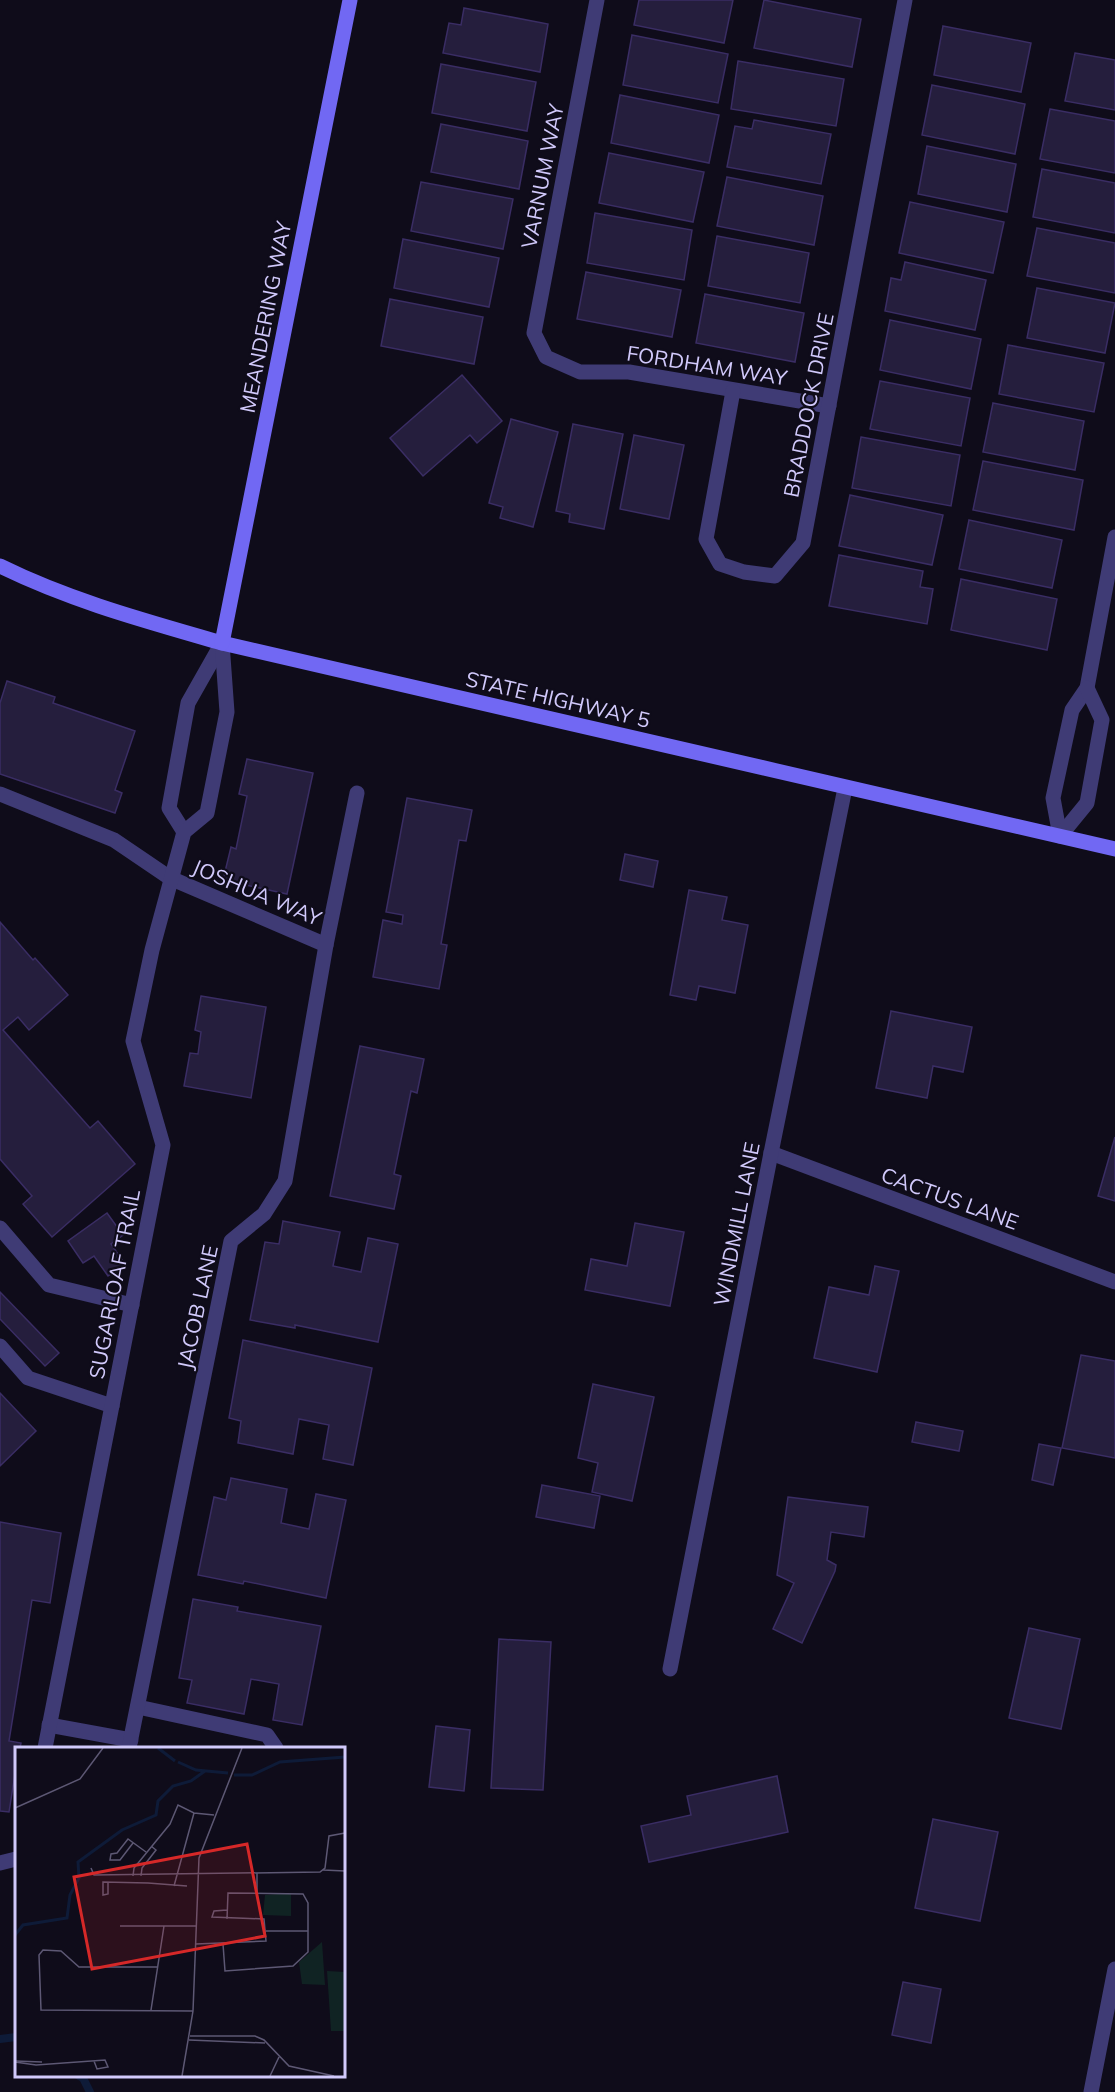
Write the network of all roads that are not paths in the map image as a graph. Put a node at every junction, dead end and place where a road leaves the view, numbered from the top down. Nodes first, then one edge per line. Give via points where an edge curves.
1 (350, 0) edge
2 (597, 0) edge
3 (905, 0) edge
4 (546, 357) joint
5 (733, 391) junction
6 (829, 406) junction
7 (1115, 537) edge
8 (0, 566) edge
9 (222, 643) junction
10 (1086, 688) junction
11 (845, 788) junction
12 (357, 793) dead end
13 (0, 794) edge
14 (183, 832) junction
15 (1060, 836) junction
16 (1115, 849) edge
17 (170, 878) junction
18 (327, 945) junction
19 (771, 1154) junction
20 (0, 1228) edge
21 (1115, 1282) edge
22 (132, 1305) junction
23 (0, 1346) edge
24 (112, 1406) junction
25 (670, 1669) dead end
26 (138, 1707) junction
27 (49, 1725) junction
28 (130, 1744) edge
29 (45, 1747) edge
30 (275, 1747) edge
31 (15, 1859) edge
32 (0, 1863) edge
33 (1115, 1969) edge
34 (1091, 2092) edge

1 - 9 main road, MEANDERING WAY
2 - 4 street, VARNUM WAY via 534,333
3 - 6 street, BRADDOCK DRIVE
4 - 5 street, FORDHAM WAY via 580,372 629,372
5 - 6 street, FORDHAM WAY
5 - 6 street, BRADDOCK DRIVE via 706,539 720,564 744,573 775,576 803,543
7 - 10 street
8 - 9 main road, STATE HIGHWAY 5 via 116,613
9 - 11 main road, STATE HIGHWAY 5
9 - 14 street via 227,712 207,813
9 - 14 street via 188,704 169,808
10 - 15 street via 1072,710 1053,798
10 - 15 street via 1102,720 1087,803
11 - 15 main road, STATE HIGHWAY 5
11 - 19 street, WINDMILL LANE
12 - 18 street, JACOB LANE
13 - 17 street, JOSHUA WAY via 114,840
14 - 17 street, SUGARLOAF TRAIL
15 - 16 main road, STATE HIGHWAY 5
17 - 18 street, JOSHUA WAY
17 - 22 street, SUGARLOAF TRAIL via 133,1041 163,1145
18 - 26 street, JACOB LANE via 285,1181 264,1214 231,1241
19 - 21 street, CACTUS LANE
19 - 25 street, WINDMILL LANE
20 - 22 street via 50,1285
22 - 24 street, SUGARLOAF TRAIL
23 - 24 street via 28,1378
24 - 27 street, SUGARLOAF TRAIL
26 - 28 street, JACOB LANE
26 - 30 street via 267,1735
27 - 28 street
27 - 29 street, SUGARLOAF TRAIL
31 - 32 street
33 - 34 street

